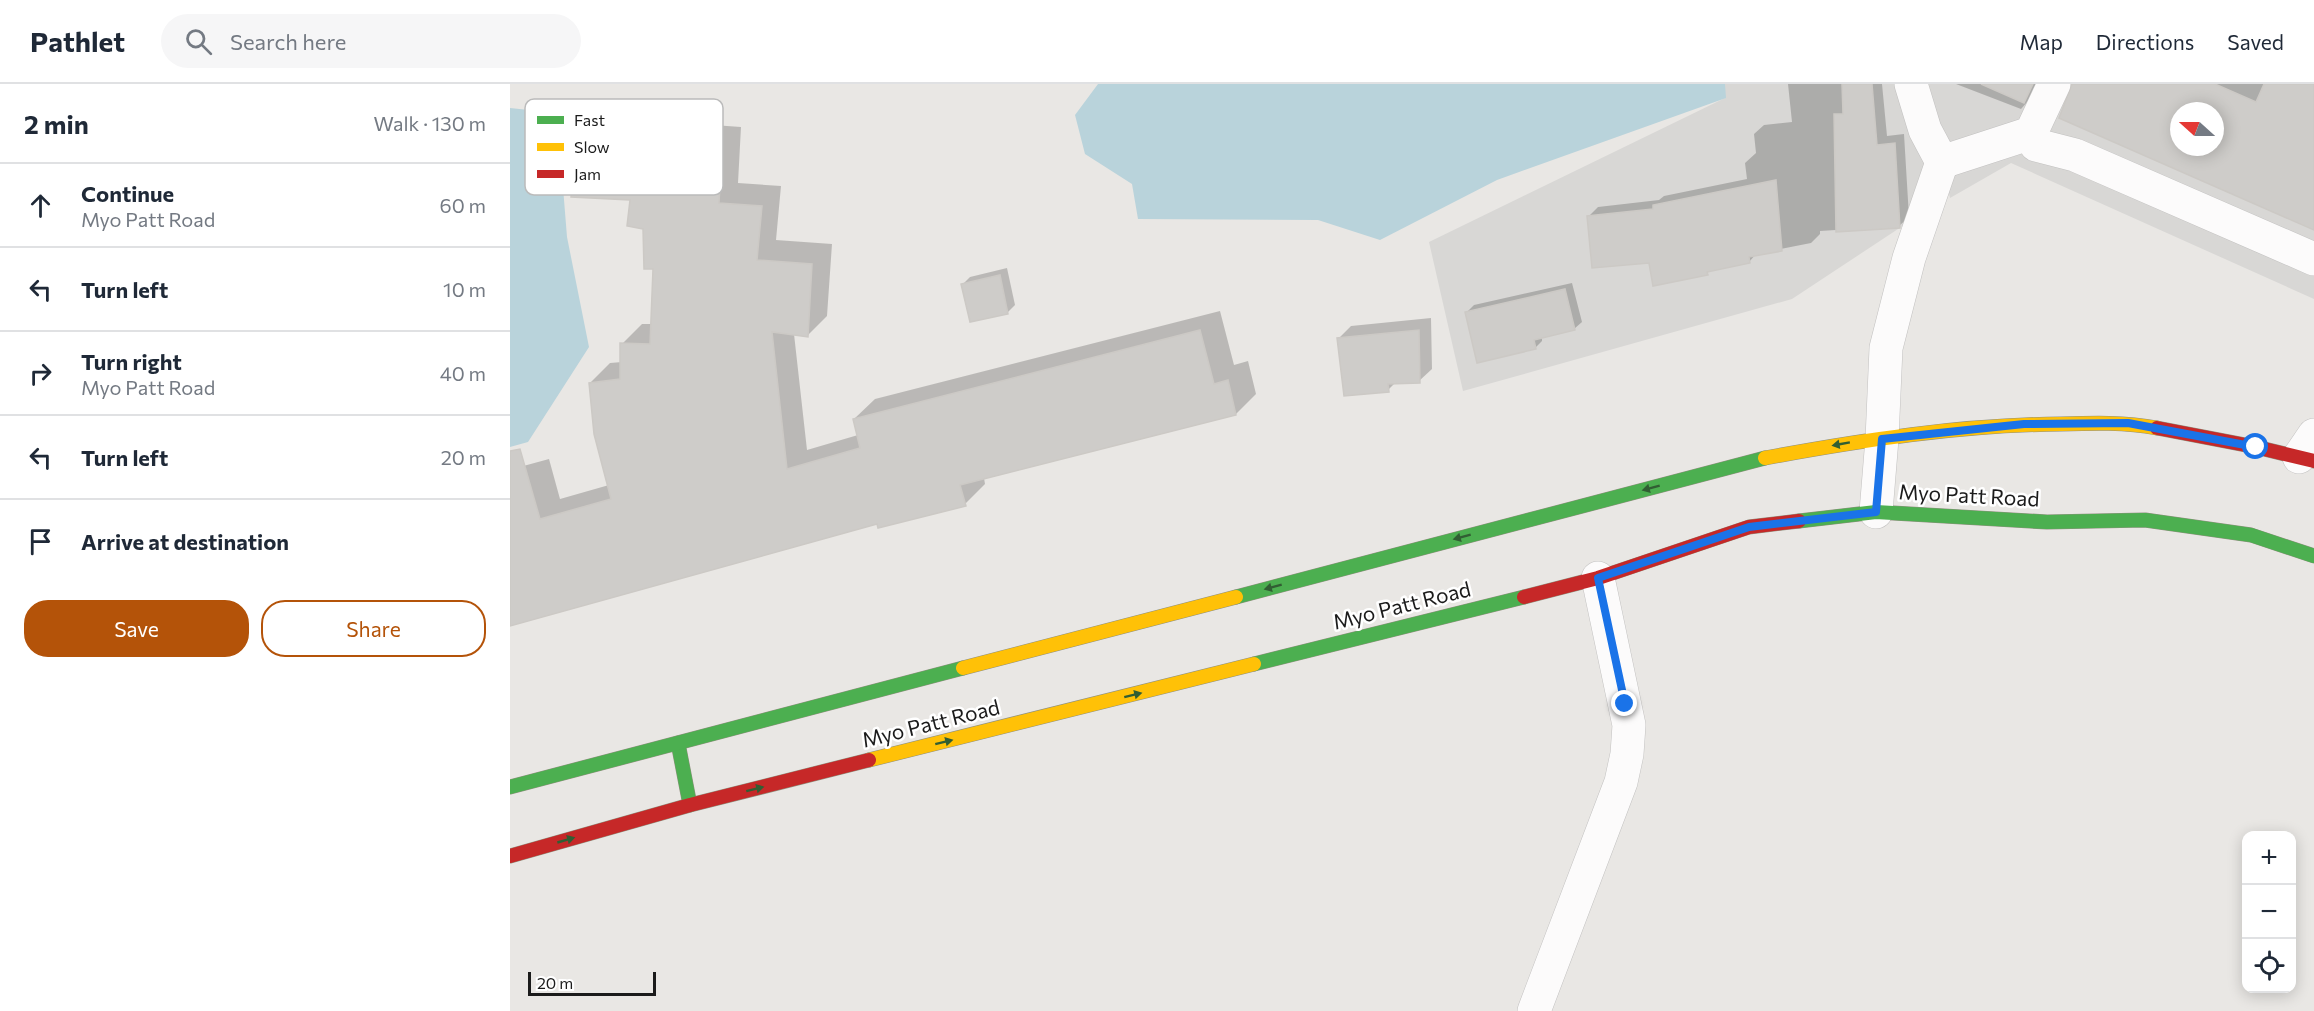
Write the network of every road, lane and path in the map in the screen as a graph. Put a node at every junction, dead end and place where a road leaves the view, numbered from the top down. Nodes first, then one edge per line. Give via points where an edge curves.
1 (1911, 84) edge
2 (2054, 84) edge
3 (2031, 134) junction
4 (1942, 162) junction
5 (2314, 259) edge
6 (1882, 439) junction
7 (2309, 451) edge
8 (1876, 512) junction
9 (2314, 556) edge
10 (1598, 578) junction
11 (678, 743) junction
12 (510, 787) edge
13 (690, 805) junction
14 (510, 856) edge
15 (1534, 1011) edge

1 - 4 street via 1924,130
2 - 3 street
3 - 4 street
3 - 5 street via 2036,145 2075,155
4 - 6 street via 1909,258 1886,348
6 - 7 main road via 2024,424 2128,423
6 - 8 street
6 -> 11 main road via 1757,460
8 - 9 main road, Myo Patt Road via 2048,522 2145,520 2251,535
8 - 10 main road, Myo Patt Road via 1749,527
13 -> 10 main road, Myo Patt Road
10 - 15 street via 1629,725 1626,754 1621,782
11 - 12 main road
11 - 13 main road
14 -> 13 main road, Myo Patt Road

